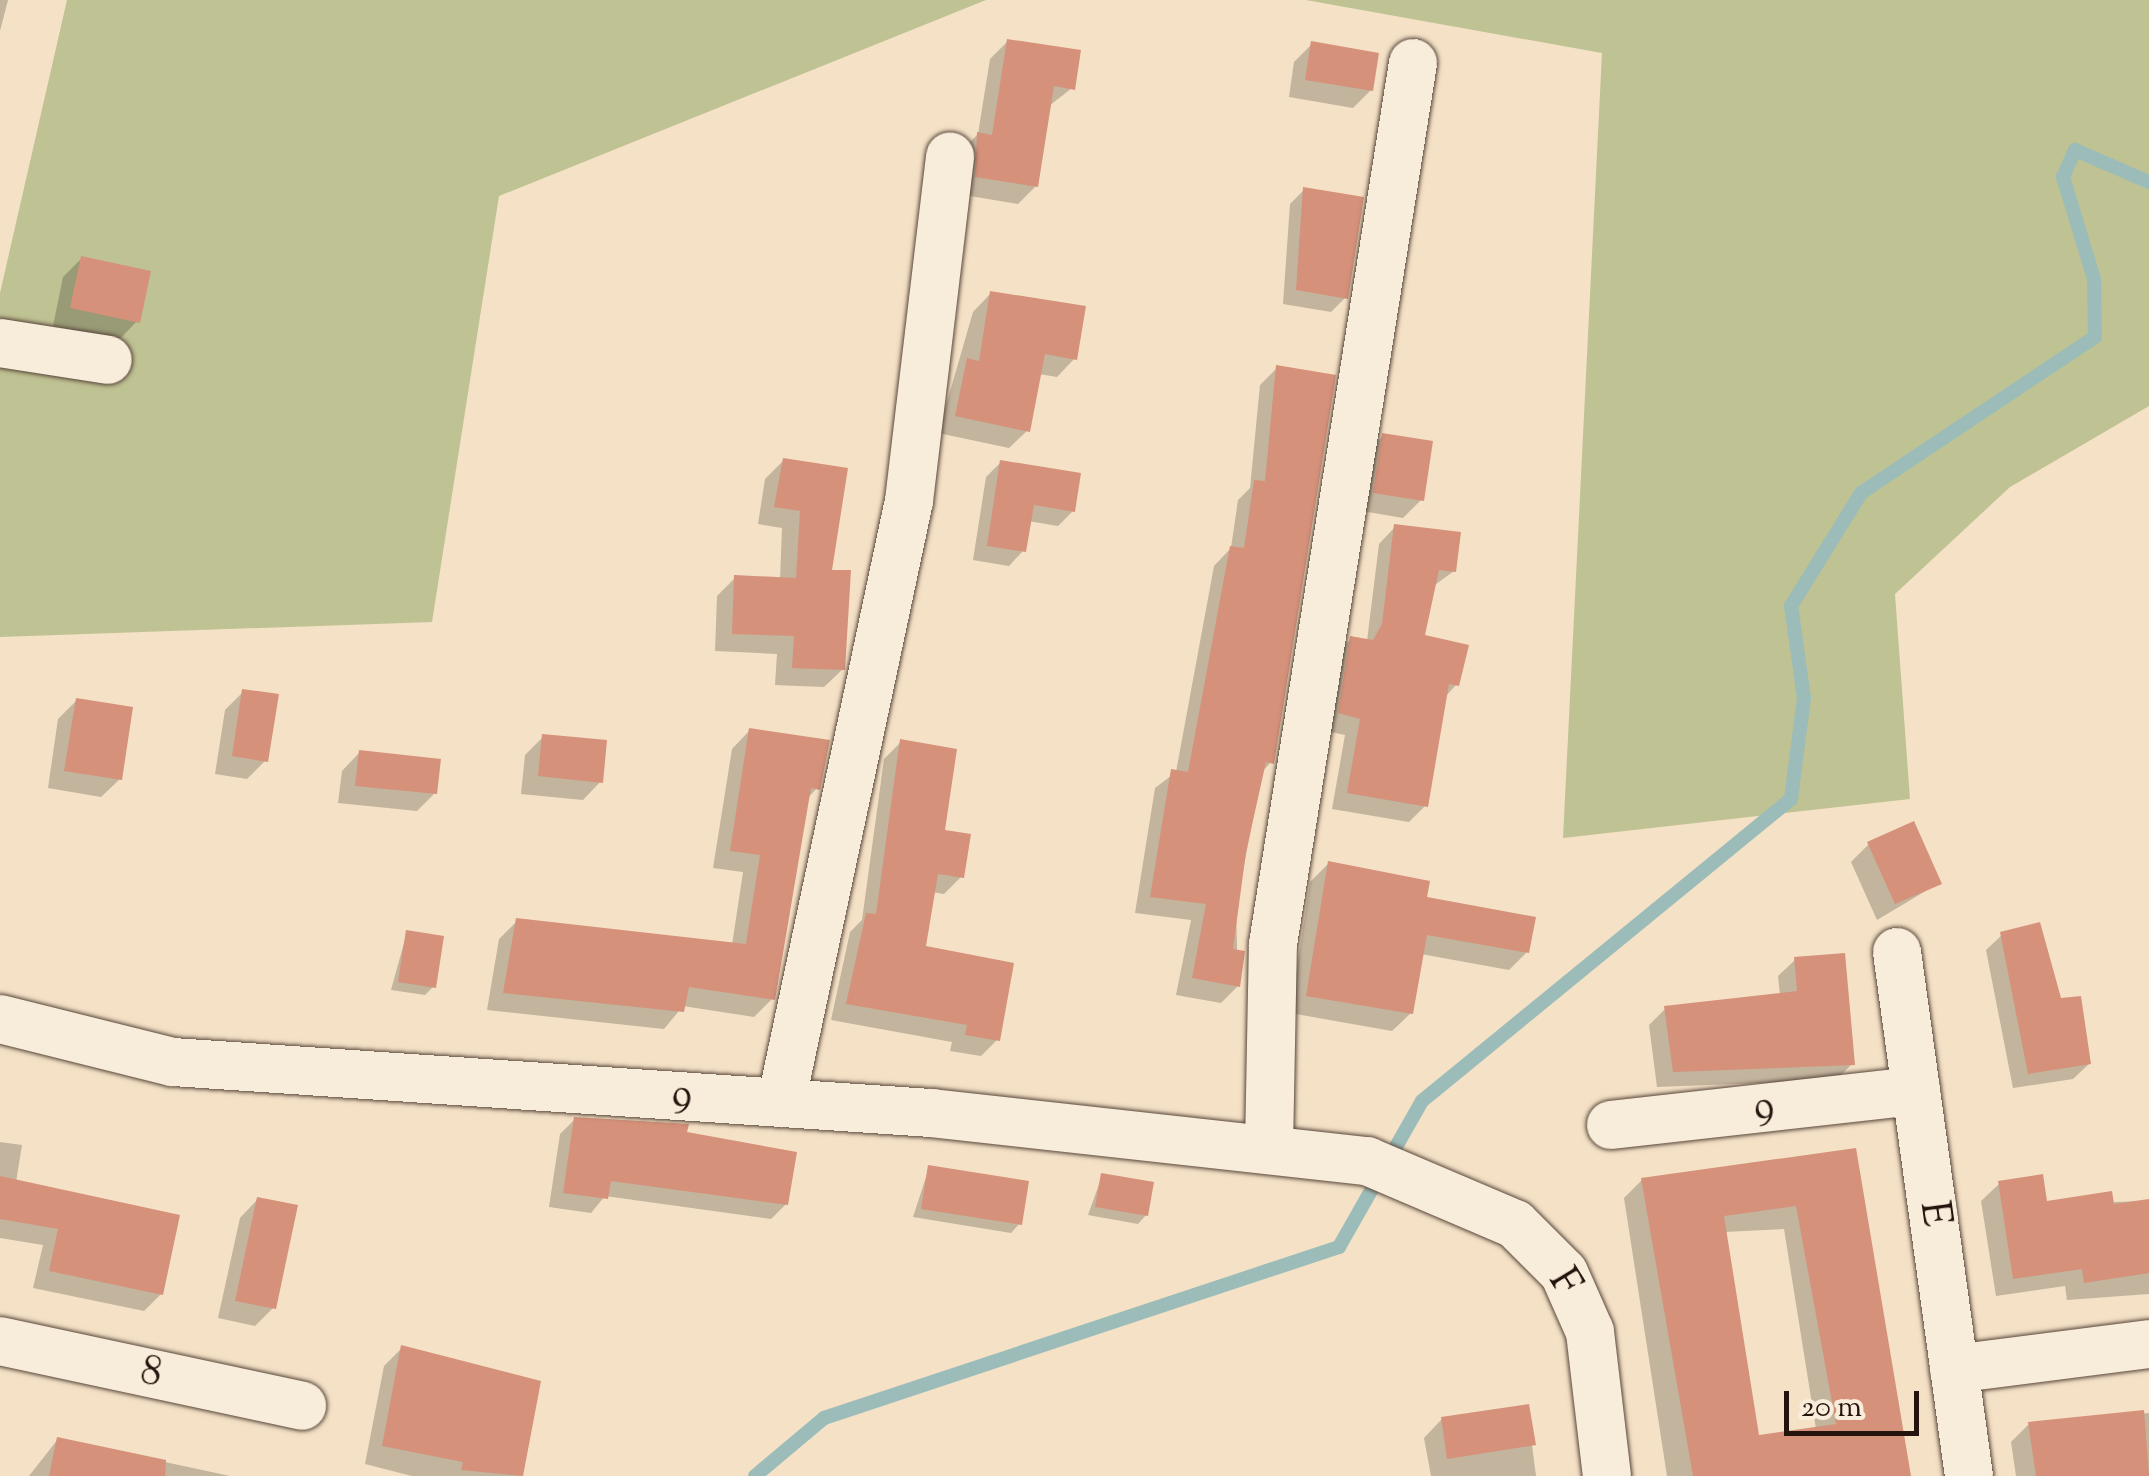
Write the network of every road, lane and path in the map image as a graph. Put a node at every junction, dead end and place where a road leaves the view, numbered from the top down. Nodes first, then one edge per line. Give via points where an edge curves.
1 (1413, 63) dead end
2 (950, 156) dead end
3 (0, 344) edge
4 (108, 360) dead end
5 (1897, 952) dead end
6 (0, 1019) edge
7 (1916, 1092) junction
8 (781, 1103) junction
9 (1611, 1124) dead end
10 (1269, 1148) junction
11 (1384, 1167) joint
12 (0, 1341) edge
13 (2149, 1344) edge
14 (1954, 1369) junction
15 (302, 1406) dead end
16 (1607, 1476) edge
17 (1969, 1476) edge

1 - 10 street via 1273,944
2 - 8 street via 909,502
3 - 4 street
5 - 7 street, E
6 - 8 street, 9 via 173,1062
7 - 9 street, 9
7 - 14 street, E
8 - 10 street, 9
10 - 11 street, 9
11 - 16 street, F via 1515,1224 1564,1273 1590,1332
12 - 15 street, 8
13 - 14 street
14 - 17 street, E

